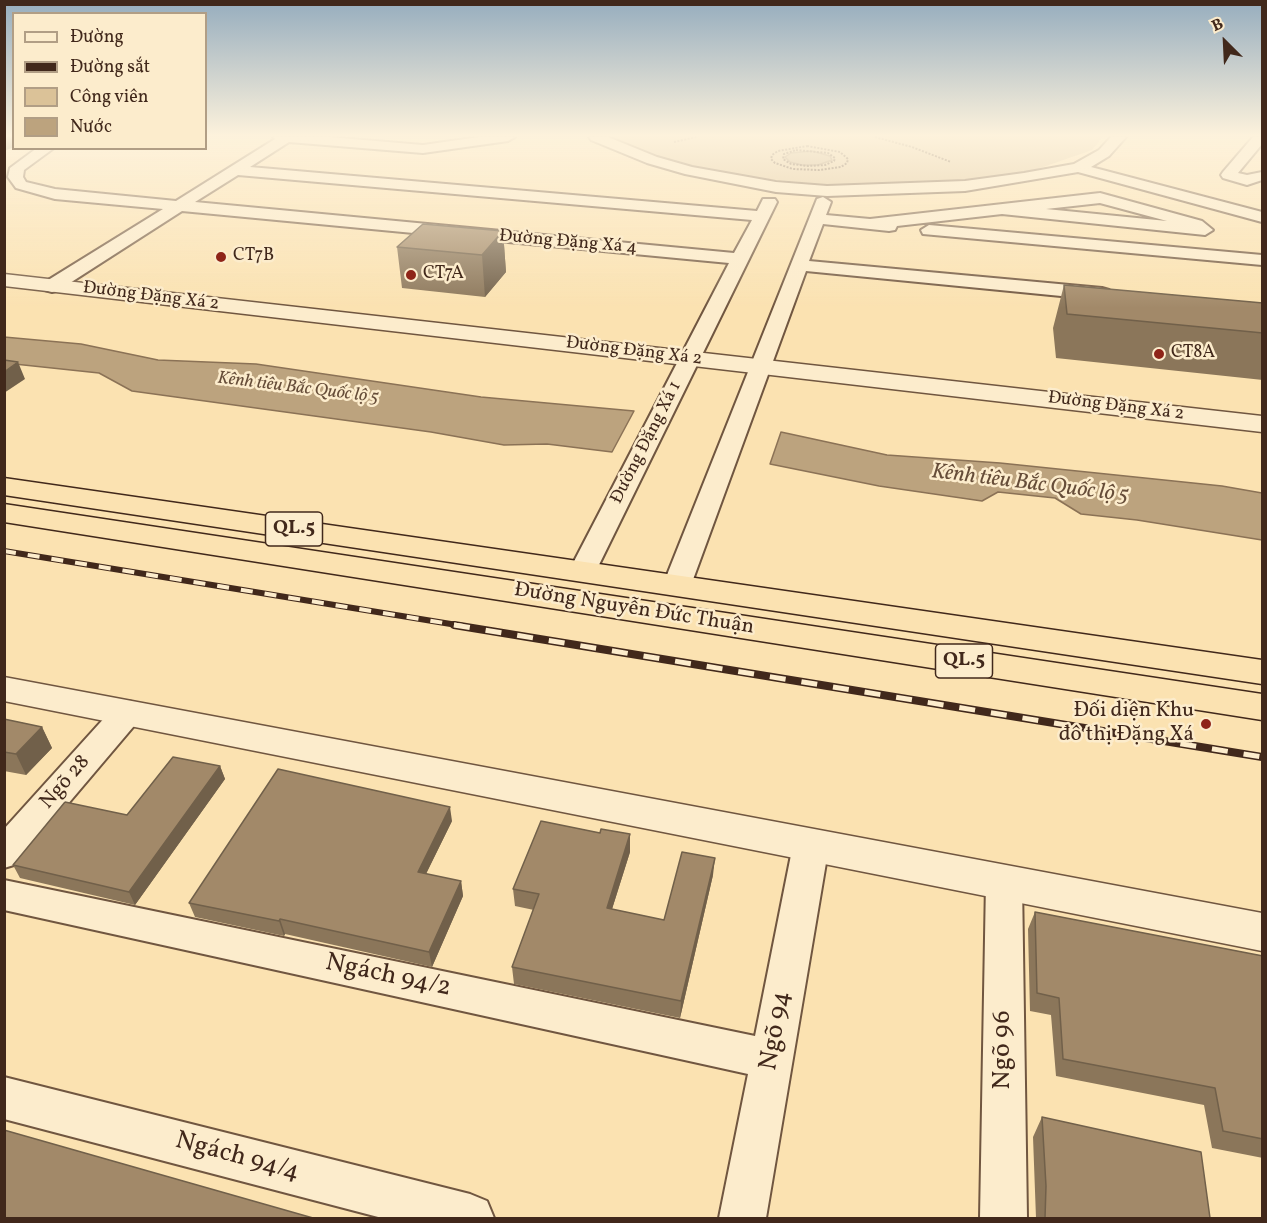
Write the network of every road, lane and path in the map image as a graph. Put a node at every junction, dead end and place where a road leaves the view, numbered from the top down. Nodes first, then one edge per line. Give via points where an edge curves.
1 (56, 194) edge
2 (196, 194) edge
3 (510, 194) edge
4 (773, 194) edge
5 (827, 194) edge
6 (1176, 194) edge
7 (177, 206) junction
8 (762, 216) junction
9 (1263, 217) edge
10 (817, 219) junction
11 (870, 224) junction
12 (1214, 256) junction
13 (740, 260) junction
14 (1263, 260) edge
15 (799, 265) junction
16 (4, 280) edge
17 (52, 286) junction
18 (1120, 296) edge
19 (690, 359) junction
20 (760, 367) junction
21 (1263, 424) edge
22 (4, 486) edge
23 (4, 513) edge
24 (583, 571) junction
25 (568, 600) junction
26 (671, 600) junction
27 (1263, 672) edge
28 (4, 689) edge
29 (1263, 707) edge
30 (128, 712) junction
31 (812, 844) junction
32 (4, 854) edge
33 (1004, 882) junction
34 (4, 895) edge
35 (1263, 932) edge
36 (772, 1059) junction
37 (4, 1098) edge
38 (470, 1218) edge
39 (743, 1218) edge
40 (1005, 1218) edge

1 - 7 street, Đường Đặng Xá 4
2 - 7 street
3 - 8 street
4 - 8 street, Đường Đặng Xá 1
5 - 10 street
6 - 9 street
7 - 13 street, Đường Đặng Xá 4
7 - 17 street
8 - 13 street, Đường Đặng Xá 1
10 - 11 street
10 - 15 street
11 - 12 street
11 - 12 street via 1100,198 1196,224 1205,230
12 - 14 street
13 - 19 street, Đường Đặng Xá 1
15 - 18 street
15 - 20 street
16 - 17 street, Đường Đặng Xá 2
17 - 19 street, Đường Đặng Xá 2
19 - 20 street, Đường Đặng Xá 2
19 - 24 street, Đường Đặng Xá 1
20 - 21 street, Đường Đặng Xá 2
20 - 26 street
22 - 24 highway, Đường Nguyễn Đức Thuận / QL.5
23 - 25 highway, Đường Nguyễn Đức Thuận / QL.5
24 - 25 highway
24 - 26 highway, Đường Nguyễn Đức Thuận / QL.5
25 - 26 highway, Đường Nguyễn Đức Thuận / QL.5
26 - 27 highway, Đường Nguyễn Đức Thuận / QL.5
26 - 29 highway, Đường Nguyễn Đức Thuận / QL.5
28 - 30 street
30 - 31 street
30 - 32 street, Ngõ 28
31 - 33 street
31 - 36 street, Ngõ 94
33 - 35 street
33 - 40 street, Ngõ 96
34 - 36 street, Ngách 94/2
36 - 39 street, Ngõ 94
37 - 38 street, Ngách 94/4

